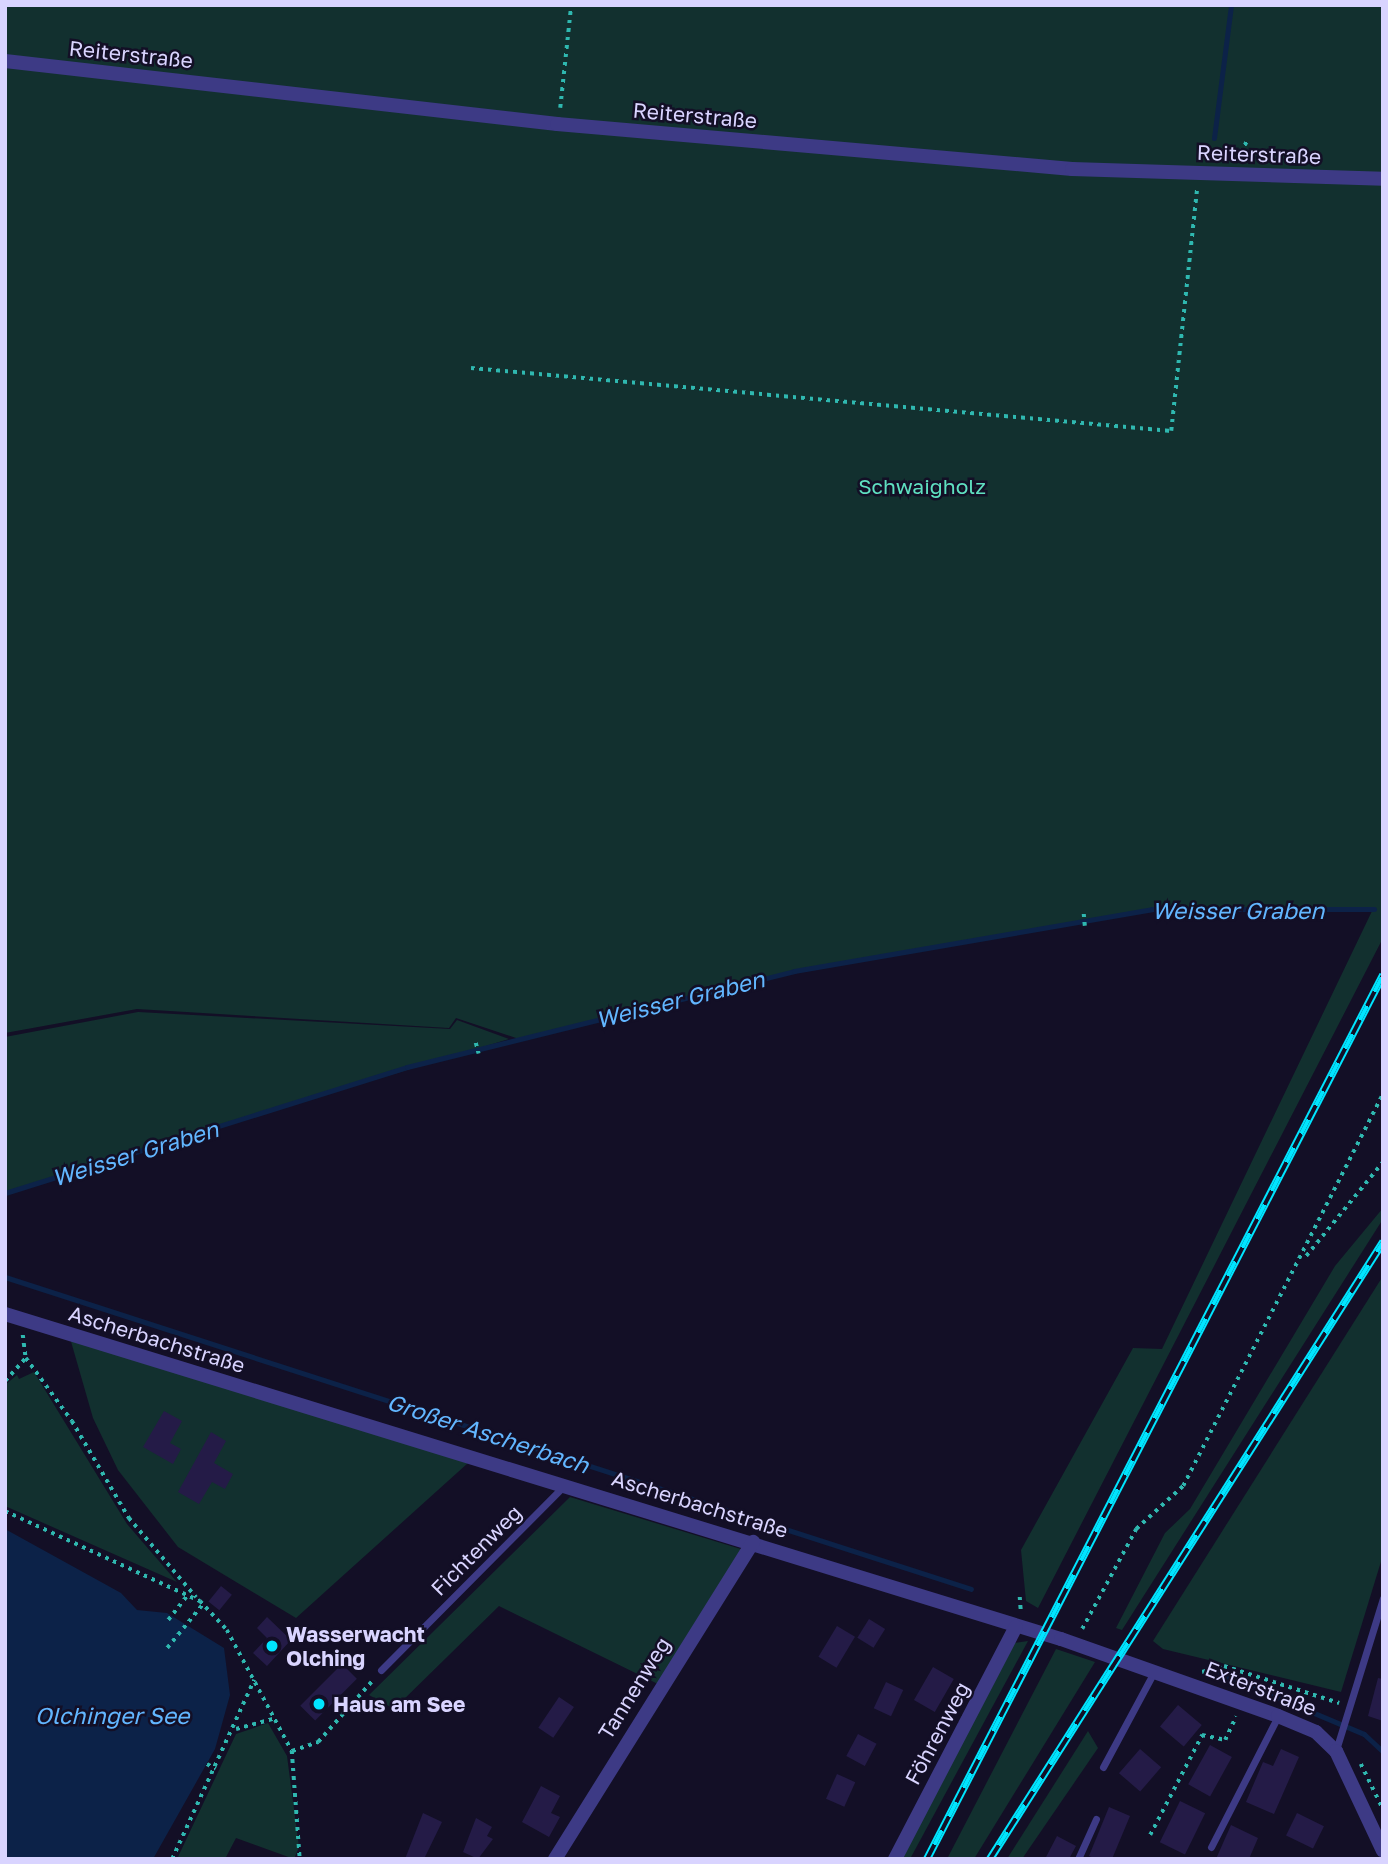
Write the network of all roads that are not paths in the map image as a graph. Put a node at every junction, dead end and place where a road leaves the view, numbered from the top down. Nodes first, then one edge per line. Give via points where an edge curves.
1 (5, 61) edge
2 (1383, 179) edge
3 (5, 1314) edge
4 (565, 1485) junction
5 (752, 1542) junction
6 (1383, 1598) edge
7 (1016, 1627) junction
8 (1139, 1666) joint
9 (382, 1670) road end
10 (1154, 1671) junction
11 (1278, 1716) junction
12 (1336, 1751) junction
13 (1103, 1767) dead end
14 (1096, 1819) dead end
15 (1211, 1847) dead end
16 (1383, 1851) edge
17 (555, 1859) edge
18 (894, 1859) edge
19 (1078, 1859) edge

1 - 2 street, Reiterstraße via 557,124 1072,169
3 - 4 street, Ascherbachstraße
4 - 5 street, Ascherbachstraße
4 - 9 lane, Fichtenweg
5 - 7 street, Ascherbachstraße
5 - 17 street, Tannenweg
6 - 12 lane
7 - 8 street, Ascherbachstraße
7 - 18 street, Föhrenweg
8 - 10 street, Exterstraße
10 - 11 street, Exterstraße
10 - 13 lane
11 - 12 street, Exterstraße via 1316,1732
11 - 15 lane
12 - 16 street, Exterstraße
14 - 19 lane

